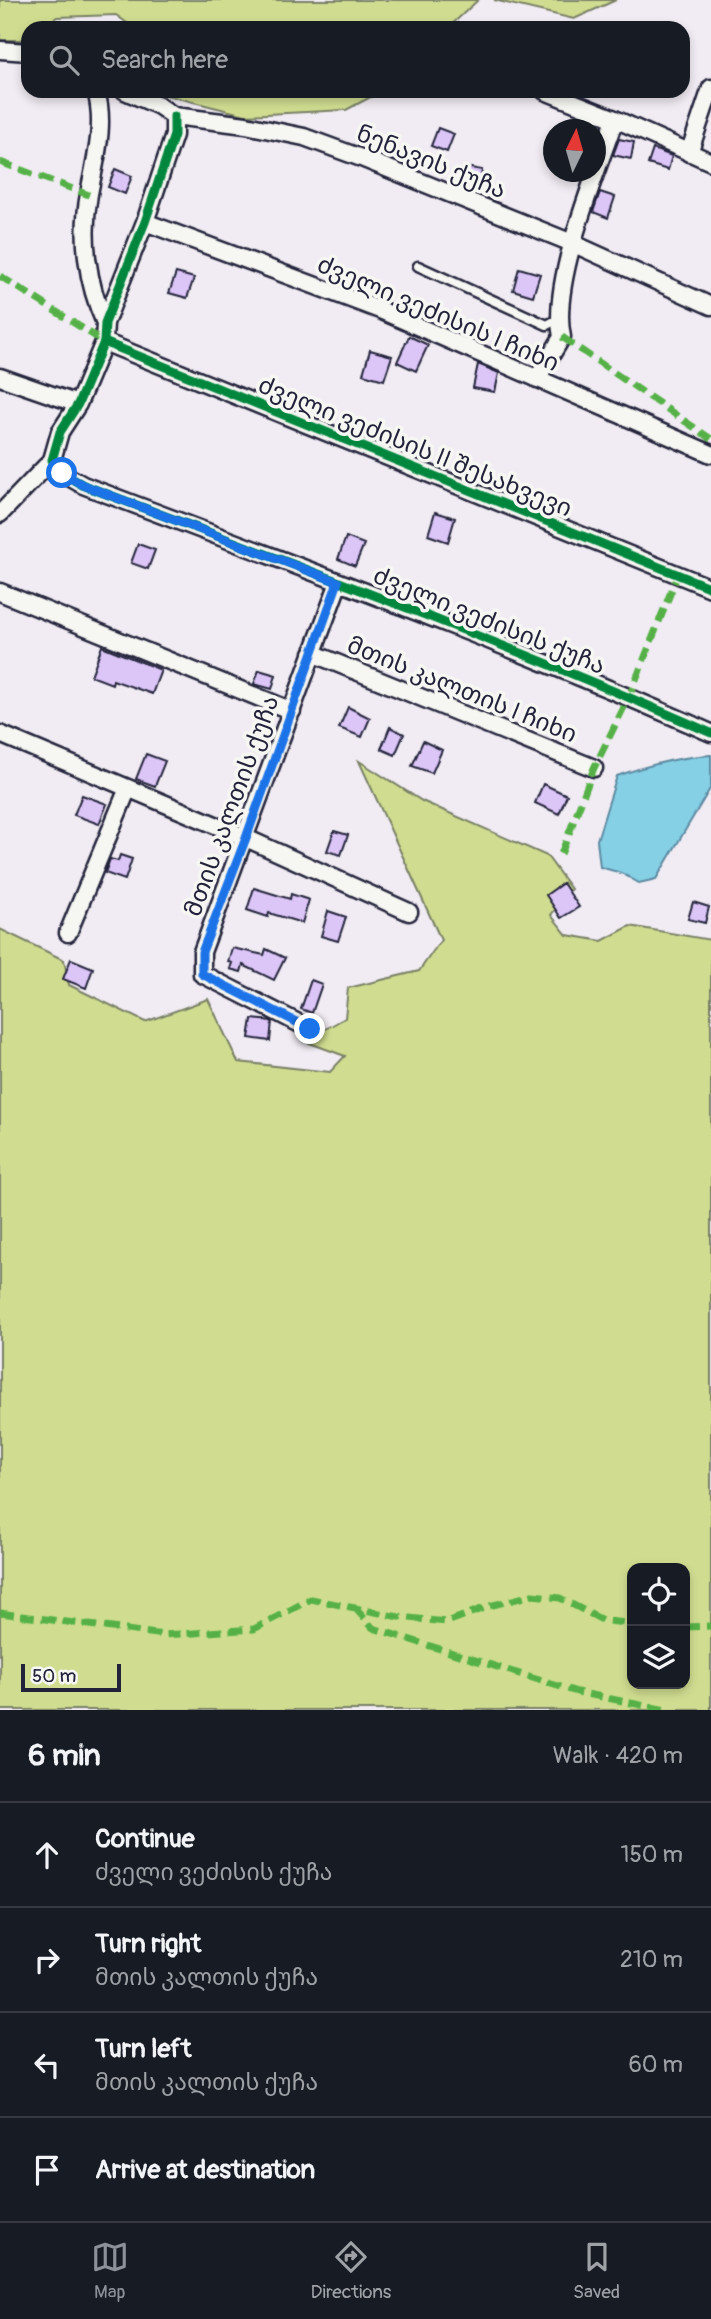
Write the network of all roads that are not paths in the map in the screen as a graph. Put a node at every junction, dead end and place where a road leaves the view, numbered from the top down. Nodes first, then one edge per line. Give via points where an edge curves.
1 (0, 50) edge
2 (21, 52) edge
3 (711, 88) edge
4 (98, 98) edge
5 (141, 98) edge
6 (562, 98) edge
7 (174, 116) junction
8 (615, 119) junction
9 (689, 153) junction
10 (711, 162) edge
11 (145, 222) junction
12 (572, 243) junction
13 (418, 266) dead end
14 (711, 306) edge
15 (558, 319) junction
16 (105, 323) junction
17 (104, 342) junction
18 (0, 377) edge
19 (537, 379) junction
20 (78, 404) junction
21 (711, 454) edge
22 (52, 460) junction
23 (0, 514) edge
24 (338, 582) junction
25 (711, 587) edge
26 (0, 592) edge
27 (312, 653) junction
28 (292, 711) junction
29 (711, 733) edge
30 (2, 740) edge
31 (594, 768) dead end
32 (128, 788) junction
33 (246, 838) junction
34 (409, 912) dead end
35 (68, 933) dead end
36 (310, 1029) dead end

1 - 2 street
3 - 9 street
4 - 16 street via 99,137 89,195 87,260 94,299
5 - 7 street, ნენავის ქუჩა
6 - 8 street
7 - 11 street via 174,135
7 - 12 street, ნენავის ქუჩა via 304,137
8 - 9 street
8 - 12 street
9 - 10 street
11 - 16 street
11 - 19 street, ძველი ვეძისის I ჩიხი via 380,310
12 - 14 street, ნენავის ქუჩა
12 - 15 street
13 - 15 lane via 547,325
15 - 19 street via 562,337
16 - 17 street
17 - 20 street
17 - 25 street, ძველი ვეძისის II შესახვევი
18 - 20 street
19 - 21 street, ძველი ვეძისის I ჩიხი
20 - 22 street via 60,432
22 - 23 street
22 - 24 street, ძველი ვეძისის ქუჩა via 62,473 83,485
24 - 27 street, მთის კალთის ქუჩა
24 - 29 street, ძველი ვეძისის ქუჩა
26 - 28 street
27 - 28 street, მთის კალთის ქუჩა
27 - 31 street, მთის კალთის I ჩიხი
28 - 33 street, მთის კალთის ქუჩა
30 - 32 street
32 - 33 street
32 - 35 street
33 - 34 street
33 - 36 street, მთის კალთის ქუჩა via 202,952 202,974

